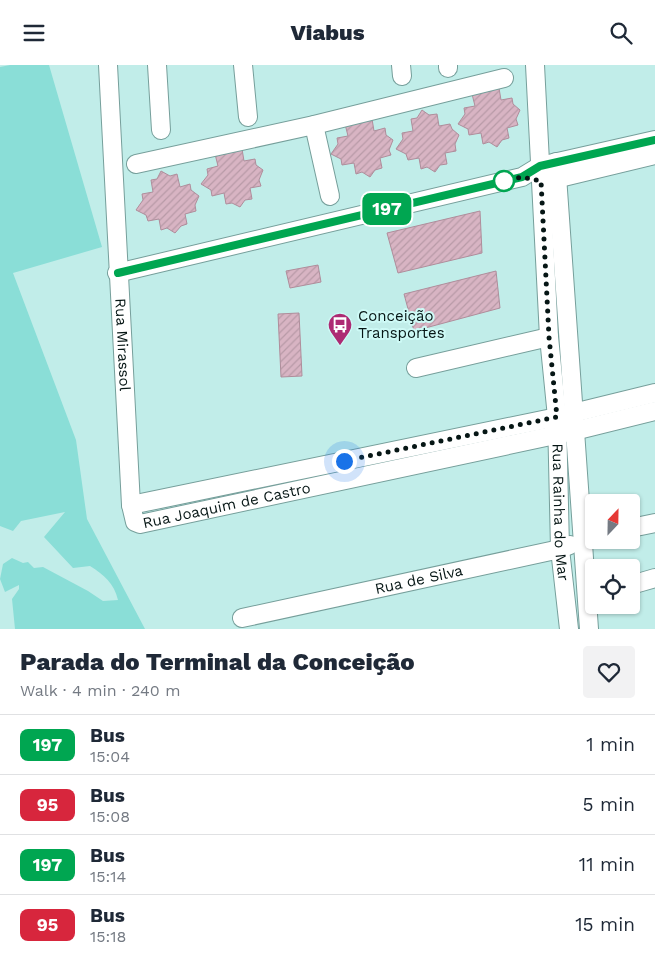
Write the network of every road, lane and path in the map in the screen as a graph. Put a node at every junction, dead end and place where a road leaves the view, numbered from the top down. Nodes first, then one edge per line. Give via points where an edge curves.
1 (108, 65) edge
2 (157, 65) edge
3 (243, 65) edge
4 (535, 65) edge
5 (504, 78) dead end
6 (248, 117) dead end
7 (314, 125) junction
8 (160, 130) dead end
9 (655, 140) edge
10 (655, 155) edge
11 (136, 164) dead end
12 (549, 172) junction
13 (330, 196) dead end
14 (118, 273) junction
15 (549, 337) junction
16 (416, 369) dead end
17 (655, 393) edge
18 (655, 411) edge
19 (565, 415) junction
20 (566, 433) junction
21 (130, 505) junction
22 (585, 523) edge
23 (655, 523) edge
24 (640, 526) edge
25 (585, 538) edge
26 (560, 549) junction
27 (655, 578) edge
28 (640, 582) edge
29 (585, 598) edge
30 (567, 603) junction
31 (589, 614) edge
32 (242, 618) dead end
33 (569, 629) edge
34 (589, 629) edge

1 - 14 street, Rua Mirassol
2 - 8 street
3 - 6 street
4 - 12 street, Rua Rainha do Mar
5 - 7 street
7 - 11 street
7 - 13 street
9 - 12 street
10 - 12 street
12 - 14 street
12 - 15 street, Rua Rainha do Mar
12 - 19 street, Rua Rainha do Mar
14 - 21 street, Rua Mirassol
15 - 16 street
15 - 19 street, Rua Rainha do Mar
17 - 19 street, Rua Joaquim de Castro
18 - 20 street, Rua Joaquim de Castro
19 - 20 street, Rua Rainha do Mar
19 - 21 street, Rua Joaquim de Castro
20 - 21 street, Rua Joaquim de Castro via 140,524 134,520
20 - 22 street, Rua Rainha do Mar
20 - 26 street, Rua Rainha do Mar
23 - 24 street
25 - 26 street, Rua de Silva
26 - 30 street, Rua Rainha do Mar
26 - 32 street, Rua de Silva
27 - 28 street
29 - 30 street
30 - 33 street, Rua Rainha do Mar
31 - 34 street, Rua Rainha do Mar

